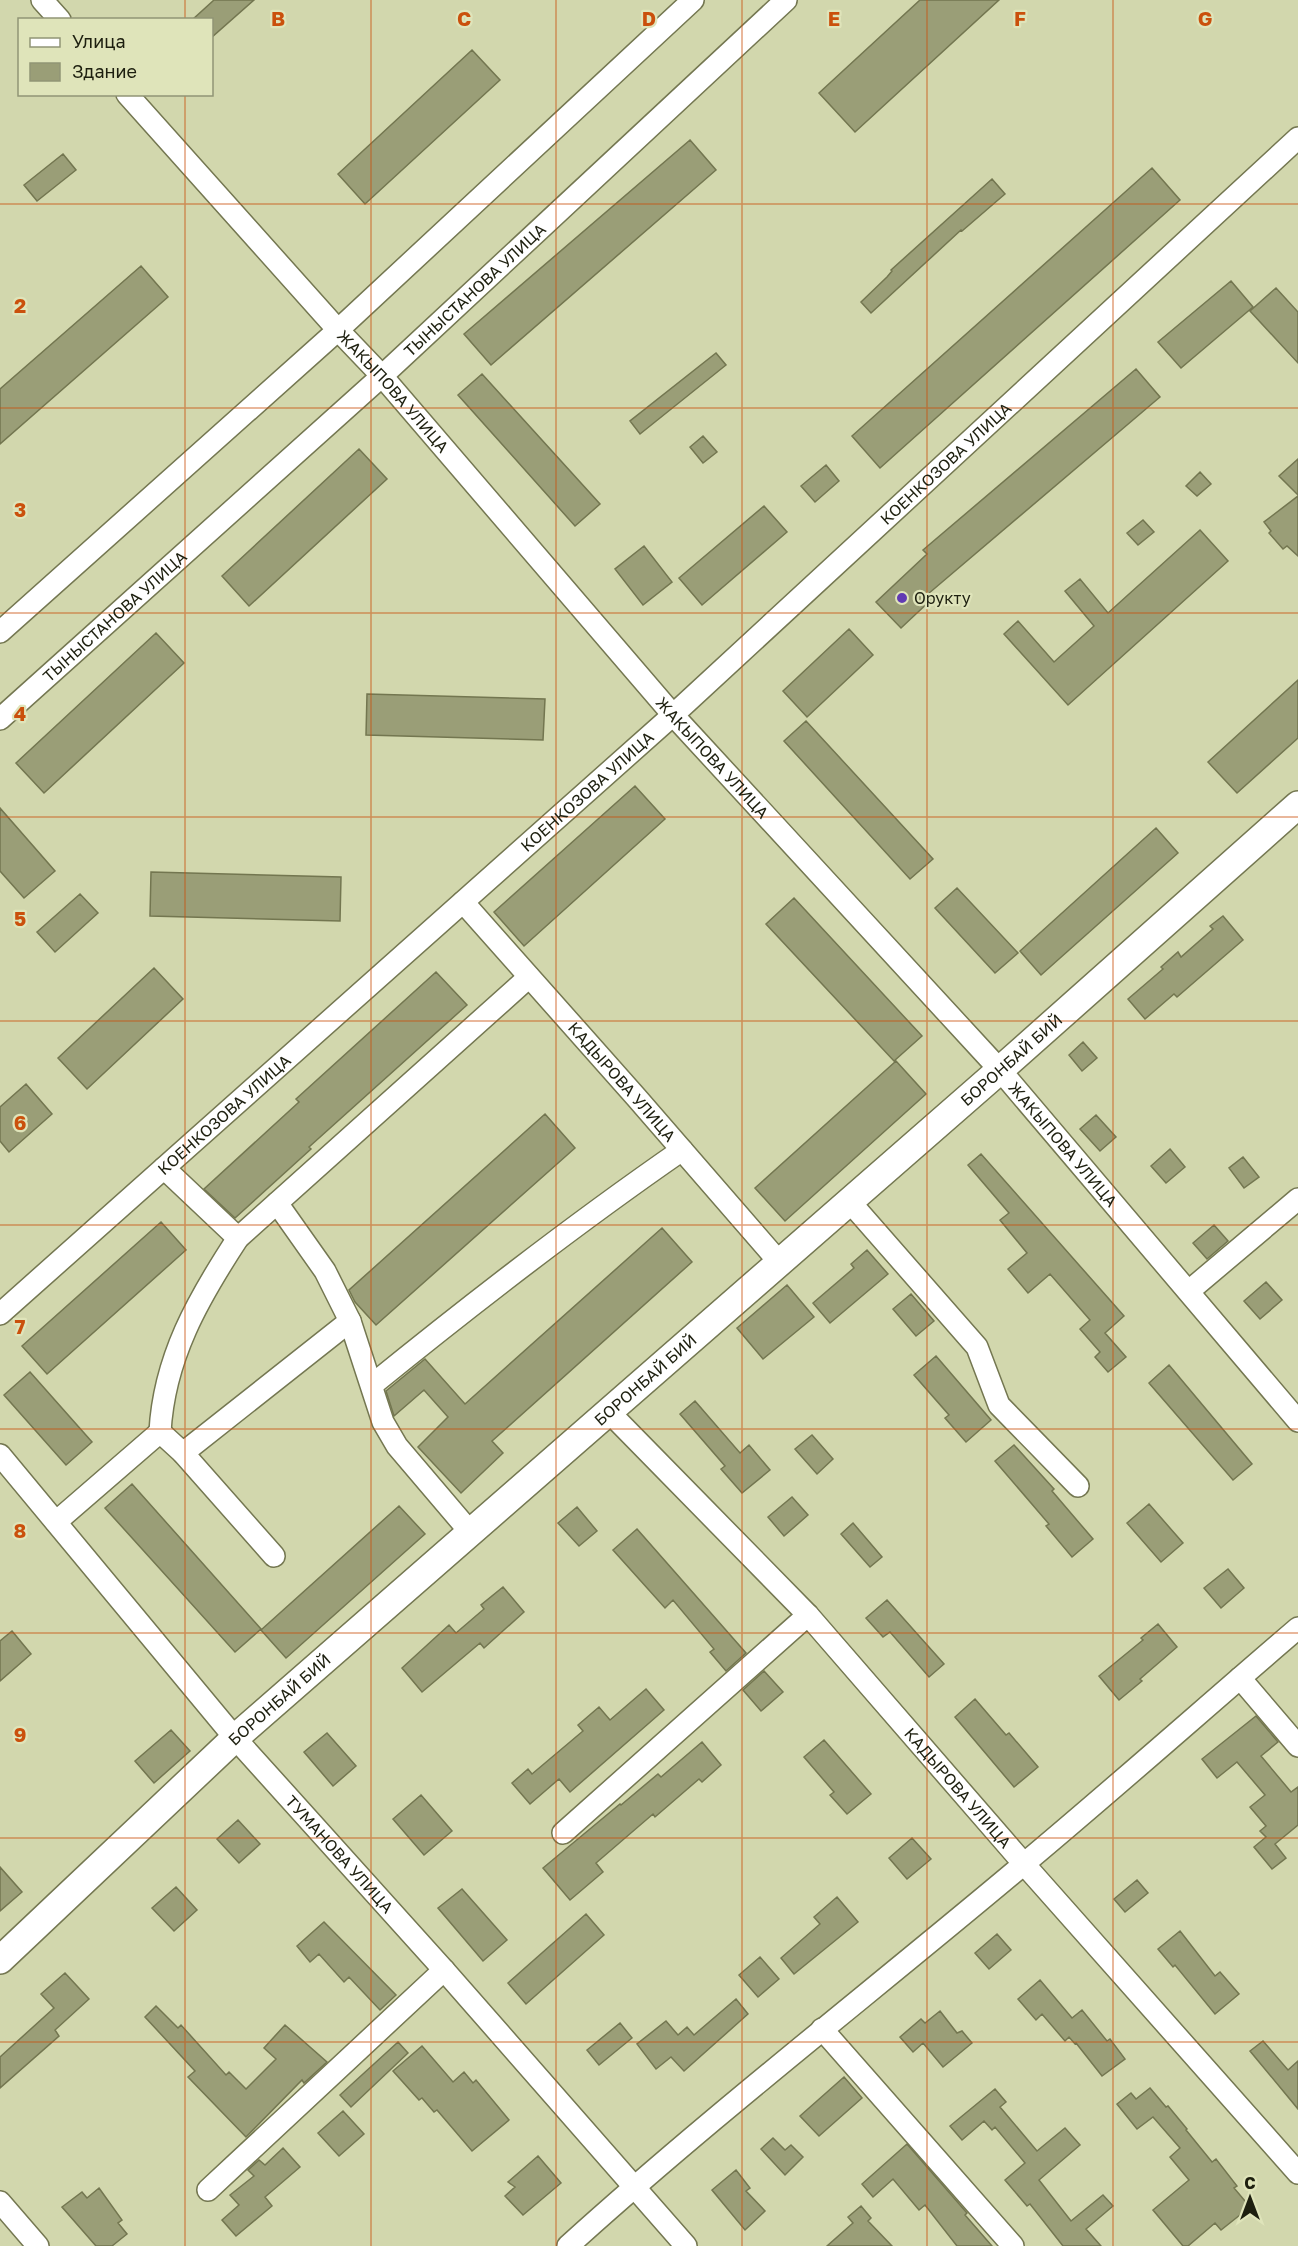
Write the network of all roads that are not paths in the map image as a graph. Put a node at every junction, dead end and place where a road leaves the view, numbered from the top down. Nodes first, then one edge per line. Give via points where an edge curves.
1 (42, 0) edge
2 (693, 0) edge
3 (786, 0) edge
4 (58, 18) edge
5 (129, 96) edge
6 (1298, 138) edge
7 (338, 330) junction
8 (382, 376) junction
9 (0, 632) edge
10 (673, 715) junction
11 (0, 719) edge
12 (1298, 805) edge
13 (463, 902) junction
14 (529, 977) junction
15 (1000, 1070) junction
16 (682, 1150) junction
17 (165, 1168) junction
18 (1298, 1199) edge
19 (849, 1202) junction
20 (277, 1203) junction
21 (238, 1238) junction
22 (780, 1263) junction
23 (1189, 1291) junction
24 (0, 1314) edge
25 (350, 1321) junction
26 (372, 1385) junction
27 (609, 1412) junction
28 (1298, 1421) edge
29 (160, 1432) junction
30 (183, 1453) junction
31 (0, 1455) edge
32 (1078, 1486) dead end
33 (56, 1522) junction
34 (471, 1533) junction
35 (274, 1556) dead end
36 (808, 1615) junction
37 (1298, 1628) edge
38 (1240, 1678) junction
39 (236, 1738) junction
40 (1298, 1746) edge
41 (563, 1833) dead end
42 (1024, 1863) junction
43 (0, 1960) edge
44 (444, 1970) junction
45 (822, 2029) junction
46 (1298, 2173) edge
47 (633, 2187) junction
48 (208, 2190) dead end
49 (0, 2202) edge
50 (38, 2246) edge
51 (568, 2246) edge
52 (686, 2246) edge
53 (1013, 2246) edge

1 - 4 street
2 - 7 street
3 - 8 street, ТЫНЫСТАНОВА УЛИЦА
5 - 7 street, ЖАКЫПОВА УЛИЦА
6 - 10 street, КОЕНКОЗОВА УЛИЦА
7 - 8 street, ЖАКЫПОВА УЛИЦА
7 - 9 street
8 - 10 street, ЖАКЫПОВА УЛИЦА
8 - 11 street, ТЫНЫСТАНОВА УЛИЦА
10 - 13 street, КОЕНКОЗОВА УЛИЦА
10 - 15 street, ЖАКЫПОВА УЛИЦА
12 - 15 street, БОРОНБАЙ БИЙ
13 - 14 street, КАДЫРОВА УЛИЦА
13 - 17 street, КОЕНКОЗОВА УЛИЦА
14 - 16 street, КАДЫРОВА УЛИЦА
14 - 20 street
15 - 19 street, БОРОНБАЙ БИЙ
15 - 23 street, ЖАКЫПОВА УЛИЦА
16 - 22 street, КАДЫРОВА УЛИЦА
16 - 26 street via 598,1208
17 - 21 street
17 - 24 street, КОЕНКОЗОВА УЛИЦА
18 - 23 street
19 - 22 street, БОРОНБАЙ БИЙ
19 - 32 street via 976,1347 999,1405
20 - 21 street
20 - 25 street via 325,1271
21 - 29 street via 209,1282 177,1347 161,1402
22 - 27 street, БОРОНБАЙ БИЙ
23 - 28 street, ЖАКЫПОВА УЛИЦА
25 - 26 street
25 - 30 street
26 - 34 street via 383,1422 397,1446
27 - 34 street, БОРОНБАЙ БИЙ
27 - 36 street, КАДЫРОВА УЛИЦА
29 - 30 street
29 - 33 street
30 - 35 street
31 - 33 street, ТУМАНОВА УЛИЦА
33 - 39 street, ТУМАНОВА УЛИЦА
34 - 39 street, БОРОНБАЙ БИЙ
36 - 41 street
36 - 42 street, КАДЫРОВА УЛИЦА
37 - 38 street
38 - 40 street
38 - 42 street
39 - 43 street, БОРОНБАЙ БИЙ
39 - 44 street, ТУМАНОВА УЛИЦА
42 - 45 street
42 - 46 street, КАДЫРОВА УЛИЦА
44 - 47 street, ТУМАНОВА УЛИЦА
44 - 48 street
45 - 47 street
45 - 53 street
47 - 51 street
47 - 52 street, ТУМАНОВА УЛИЦА
49 - 50 street

